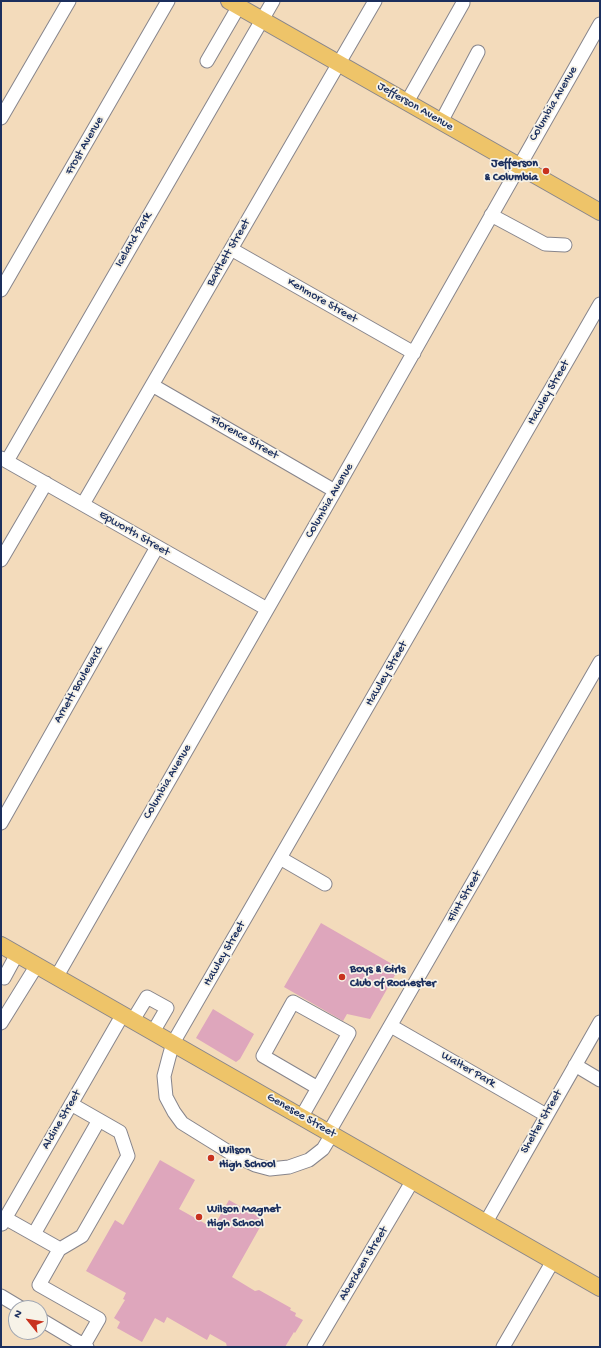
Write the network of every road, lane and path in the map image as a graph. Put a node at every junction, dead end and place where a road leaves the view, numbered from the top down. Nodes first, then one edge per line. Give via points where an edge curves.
1 (68, 1) edge
2 (168, 1) edge
3 (273, 1) edge
4 (375, 1) edge
5 (463, 3) dead end
6 (234, 4) edge
7 (262, 20) junction
8 (600, 24) edge
9 (478, 52) dead end
10 (207, 61) dead end
11 (339, 63) junction
12 (407, 102) junction
13 (1, 118) edge
14 (441, 122) junction
15 (519, 166) junction
16 (600, 212) edge
17 (491, 215) junction
18 (565, 245) dead end
19 (231, 249) junction
20 (1, 290) edge
21 (600, 304) edge
22 (414, 353) junction
23 (152, 385) junction
24 (4, 460) edge
25 (46, 483) junction
26 (335, 492) junction
27 (83, 504) junction
28 (157, 547) junction
29 (1, 560) edge
30 (267, 609) junction
31 (600, 662) edge
32 (1, 822) edge
33 (280, 858) junction
34 (325, 884) dead end
35 (1, 945) edge
36 (17, 954) junction
37 (36, 965) junction
38 (56, 976) junction
39 (1, 977) edge
40 (128, 1017) junction
41 (600, 1022) edge
42 (1, 1023) edge
43 (391, 1026) junction
44 (153, 1032) junction
45 (173, 1043) junction
46 (575, 1066) junction
47 (600, 1080) edge
48 (318, 1088) junction
49 (71, 1104) junction
50 (546, 1115) junction
51 (302, 1116) junction
52 (100, 1120) junction
53 (330, 1133) junction
54 (413, 1180) junction
55 (3, 1222) edge
56 (486, 1222) junction
57 (34, 1234) junction
58 (60, 1248) junction
59 (553, 1261) junction
60 (600, 1288) edge
61 (48, 1324) edge
62 (85, 1346) edge
63 (314, 1347) edge
64 (503, 1347) edge

1 - 13 street
2 - 20 street, Frost Avenue
3 - 7 street, Iceland Park
4 - 11 street, Bartlett Street
5 - 12 street
6 - 7 main road, Jefferson Avenue
6 - 10 street
7 - 11 main road, Jefferson Avenue
7 - 24 street, Iceland Park
8 - 15 street, Columbia Avenue
9 - 14 street
11 - 12 main road, Jefferson Avenue
11 - 19 street, Bartlett Street
12 - 14 main road, Jefferson Avenue
14 - 15 main road, Jefferson Avenue
15 - 16 main road, Jefferson Avenue
15 - 17 street, Columbia Avenue
17 - 18 street via 545,244
17 - 22 street, Columbia Avenue
19 - 22 street, Kenmore Street
19 - 23 street, Bartlett Street
21 - 33 street, Hawley Street
22 - 26 street, Columbia Avenue
23 - 26 street, Florence Street
23 - 27 street, Bartlett Street
24 - 25 street, Epworth Street
25 - 27 street, Epworth Street
25 - 29 street
26 - 30 street, Columbia Avenue
27 - 28 street, Epworth Street
28 - 30 street, Epworth Street
28 - 32 street, Arnett Boulevard
30 - 38 street, Columbia Avenue
31 - 43 street, Flint Street
33 - 34 street
33 - 45 street, Hawley Street
35 - 36 main road, Genesee Street
36 - 37 main road, Genesee Street
36 - 39 street via 4,978
37 - 38 main road, Genesee Street
37 - 42 street
38 - 40 main road, Genesee Street
40 - 44 main road, Genesee Street
40 - 44 street, Aldine Street via 147,997 167,1008
40 - 49 street, Aldine Street
41 - 46 street, Shelter Street
43 - 50 street, Walter Park
43 - 53 street, Flint Street
44 - 45 main road, Genesee Street
45 - 51 main road, Genesee Street
45 - 53 street, Hawley Street via 164,1076 166,1097 182,1123 232,1154 270,1169 289,1167 309,1160 323,1149
46 - 47 street
46 - 50 street, Shelter Street
48 - 48 street via 349,1034 293,1002 262,1056
48 - 51 street
49 - 52 street
49 - 55 street, Aldine Street
50 - 56 street, Shelter Street
51 - 53 main road, Genesee Street
52 - 57 street
52 - 58 street via 120,1132 128,1156 82,1236
53 - 54 main road, Genesee Street
54 - 56 main road, Genesee Street
54 - 63 street, Aberdeen Street
55 - 57 street
56 - 59 main road, Genesee Street
57 - 58 street
58 - 62 street via 39,1285 99,1319
59 - 60 main road, Genesee Street
59 - 64 street
61 - 62 street

